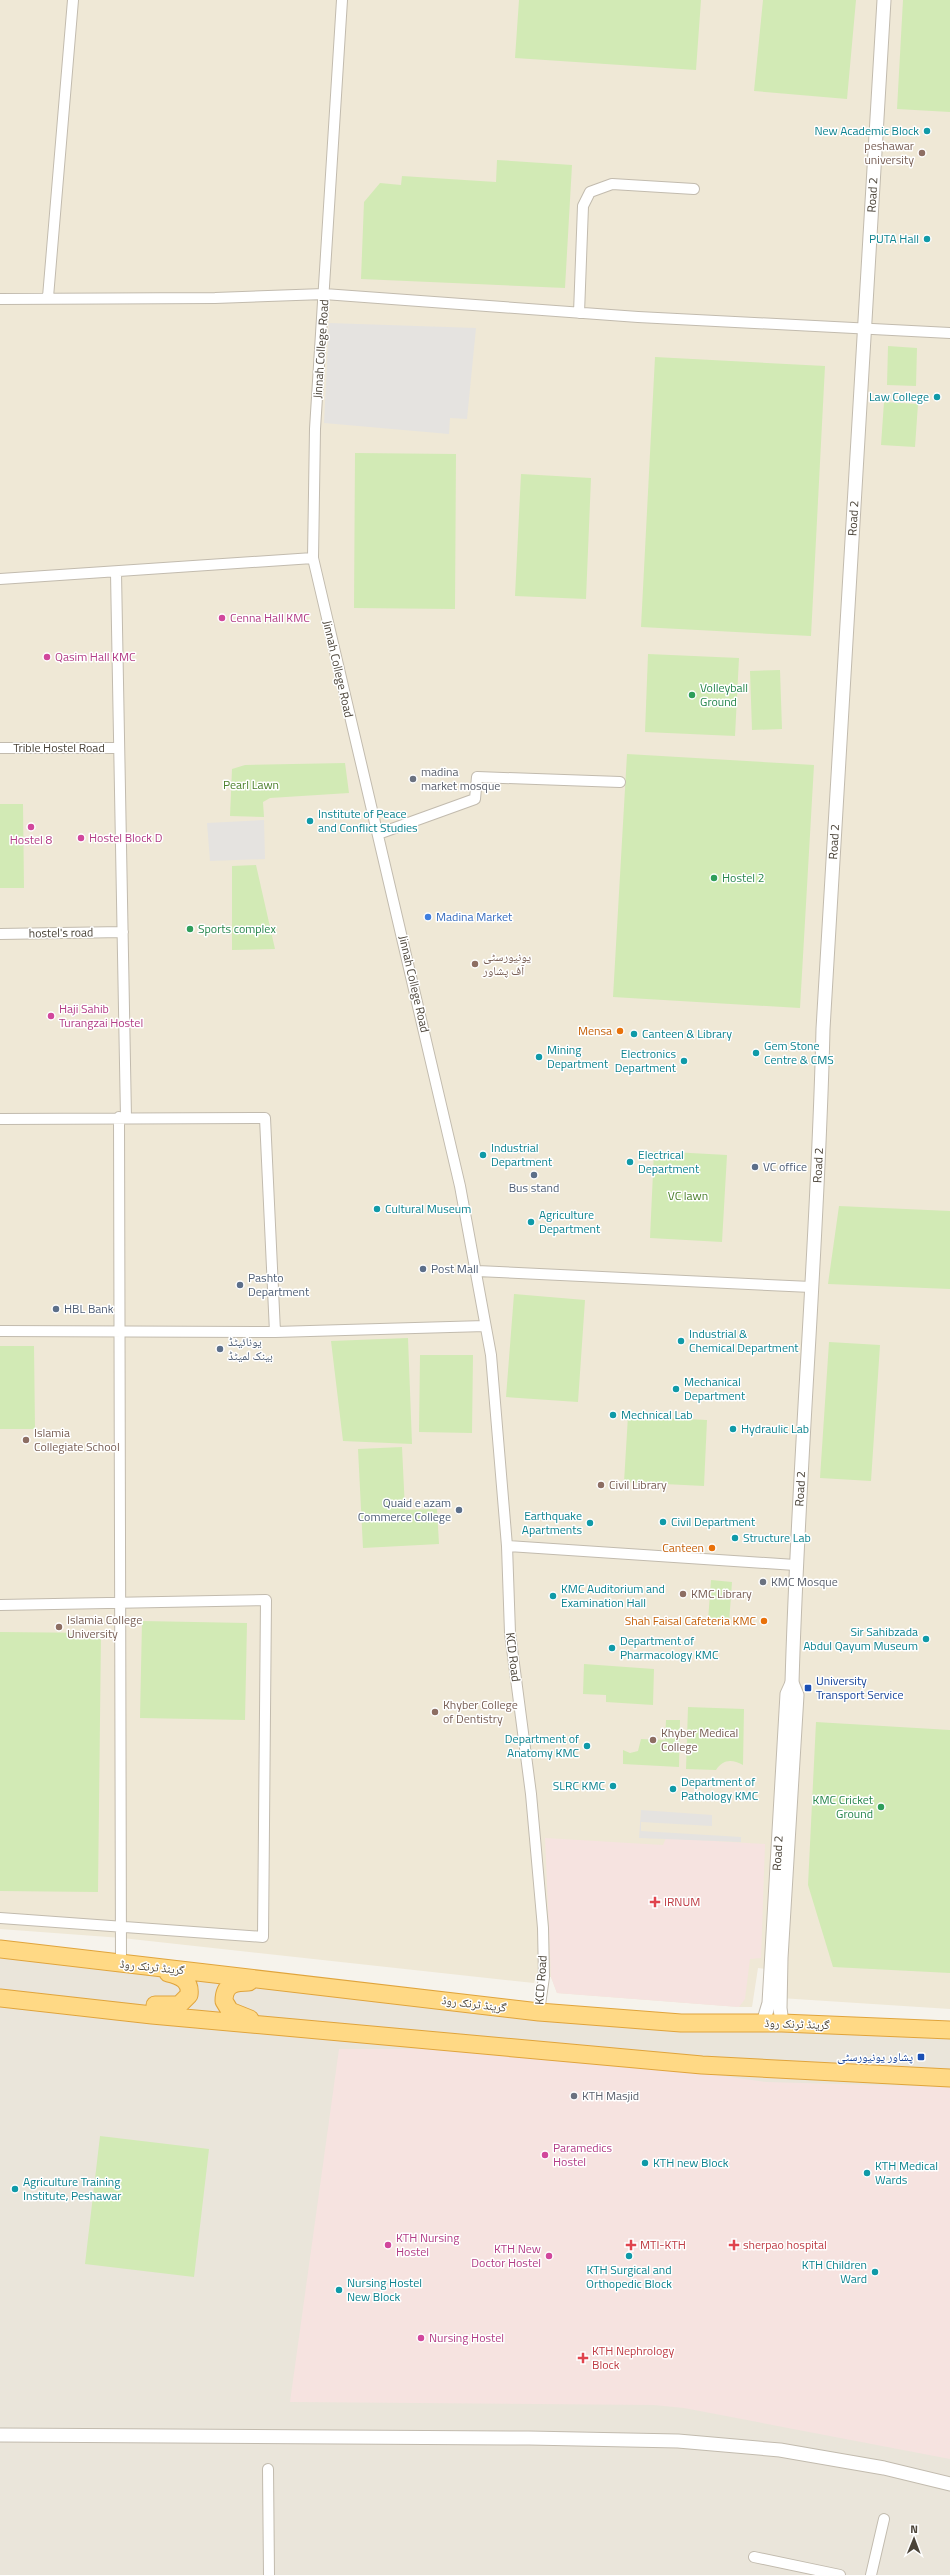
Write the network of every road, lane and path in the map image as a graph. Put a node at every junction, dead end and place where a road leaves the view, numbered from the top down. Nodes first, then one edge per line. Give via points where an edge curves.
1 (73, 0) edge
2 (342, 0) edge
3 (884, 0) edge
4 (694, 189) dead end
5 (324, 294) junction
6 (48, 297) junction
7 (0, 299) edge
8 (579, 313) junction
9 (864, 328) junction
10 (950, 333) edge
11 (313, 558) junction
12 (116, 573) junction
13 (0, 579) edge
14 (0, 748) edge
15 (118, 748) junction
16 (620, 782) dead end
17 (378, 834) junction
18 (123, 932) junction
19 (0, 934) edge
20 (122, 1118) junction
21 (0, 1119) edge
22 (477, 1271) junction
23 (811, 1287) junction
24 (485, 1326) junction
25 (121, 1329) junction
26 (0, 1331) edge
27 (274, 1332) junction
28 (507, 1546) junction
29 (795, 1565) junction
30 (120, 1603) junction
31 (0, 1605) edge
32 (792, 1683) junction
33 (0, 1918) edge
34 (122, 1927) junction
35 (0, 1949) edge
36 (123, 1964) junction
37 (280, 1981) junction
38 (0, 1998) edge
39 (60, 2006) junction
40 (539, 2012) junction
41 (763, 2023) junction
42 (782, 2023) junction
43 (305, 2029) junction
44 (950, 2030) edge
45 (950, 2078) edge
46 (0, 2435) edge
47 (268, 2469) dead end
48 (950, 2484) edge
49 (884, 2518) dead end
50 (754, 2557) dead end
51 (269, 2575) edge
52 (840, 2575) edge
53 (871, 2575) edge

1 - 6 street
2 - 5 street, Jinnah College Road
3 - 9 street, Road 2
4 - 8 street via 612,184 590,192 583,206
5 - 6 street via 214,298
5 - 8 street
5 - 11 street, Jinnah College Road via 315,429
6 - 7 street
8 - 9 street
9 - 10 street
9 - 23 street, Road 2 via 823,1029
11 - 12 street
11 - 17 street, Jinnah College Road
12 - 13 street
12 - 15 street
14 - 15 street, Trible Hostel Road
15 - 18 street
16 - 17 street via 477,777 475,799
17 - 22 street, Jinnah College Road via 460,1186
18 - 19 street, hostel's road
18 - 20 street
20 - 21 street
20 - 25 street
20 - 27 street via 265,1118
22 - 23 street
22 - 24 street, Jinnah College Road
23 - 29 street, Road 2
24 - 27 street
24 - 28 street, KCD Road via 491,1355
25 - 26 street
25 - 27 street
25 - 30 street
28 - 29 street
28 - 40 street, KCD Road via 510,1632 531,1794 543,1928 544,1976
29 - 32 street, Road 2
30 - 31 street
30 - 34 street
30 - 34 street via 266,1600 263,1937
32 - 41 street, Road 2 via 787,1694 768,2003
32 - 42 street, Road 2 via 797,1694 782,1958
33 - 34 street
34 - 36 street
35 - 36 highway, گرینڈ ٹرنک روڈ
36 - 37 highway, گرینڈ ٹرنک روڈ
36 - 39 highway via 183,1978 190,1989 186,2000 179,2005 171,2006 110,2002 82,2002
37 - 40 highway, گرینڈ ٹرنک روڈ
37 - 43 highway via 232,1984 225,1991 224,2001 230,2011 241,2017 269,2025
38 - 39 highway
39 - 43 highway
40 - 41 highway, گرینڈ ٹرنک روڈ via 681,2022
41 - 42 highway, گرینڈ ٹرنک روڈ
42 - 44 highway, گرینڈ ٹرنک روڈ
43 - 45 highway via 702,2064
46 - 48 street via 678,2441 780,2450 884,2468
47 - 51 street
49 - 53 street
50 - 52 street

